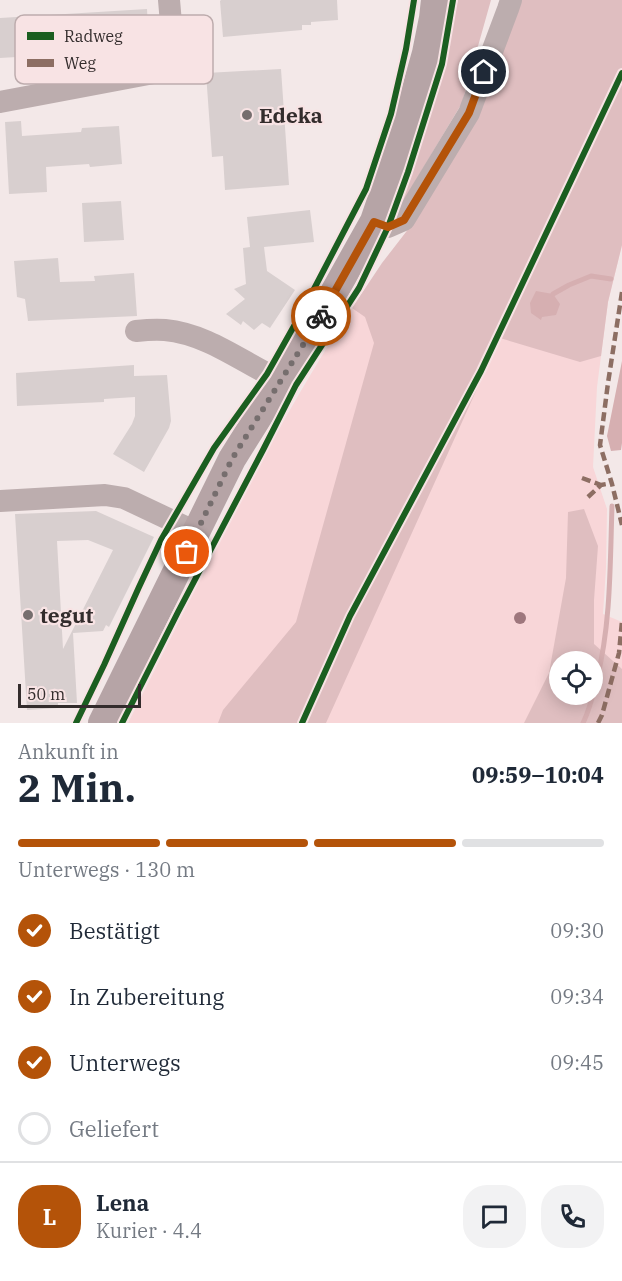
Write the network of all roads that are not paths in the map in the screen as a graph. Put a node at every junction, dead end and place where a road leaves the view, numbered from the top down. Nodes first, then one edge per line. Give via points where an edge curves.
1 (170, 0) edge
2 (435, 0) edge
3 (511, 0) edge
4 (171, 15) edge
5 (95, 84) edge
6 (0, 102) edge
7 (374, 222) junction
8 (136, 331) dead end
9 (282, 381) junction
10 (0, 501) edge
11 (196, 532) junction
12 (102, 723) edge

1 - 4 street
2 - 7 main road via 426,53
3 - 7 street via 469,113 404,220 388,227
5 - 6 street
7 - 9 main road
8 - 9 street via 163,329 183,333 220,347
9 - 11 main road via 232,459
10 - 11 street via 105,495 124,498
11 - 12 main road

